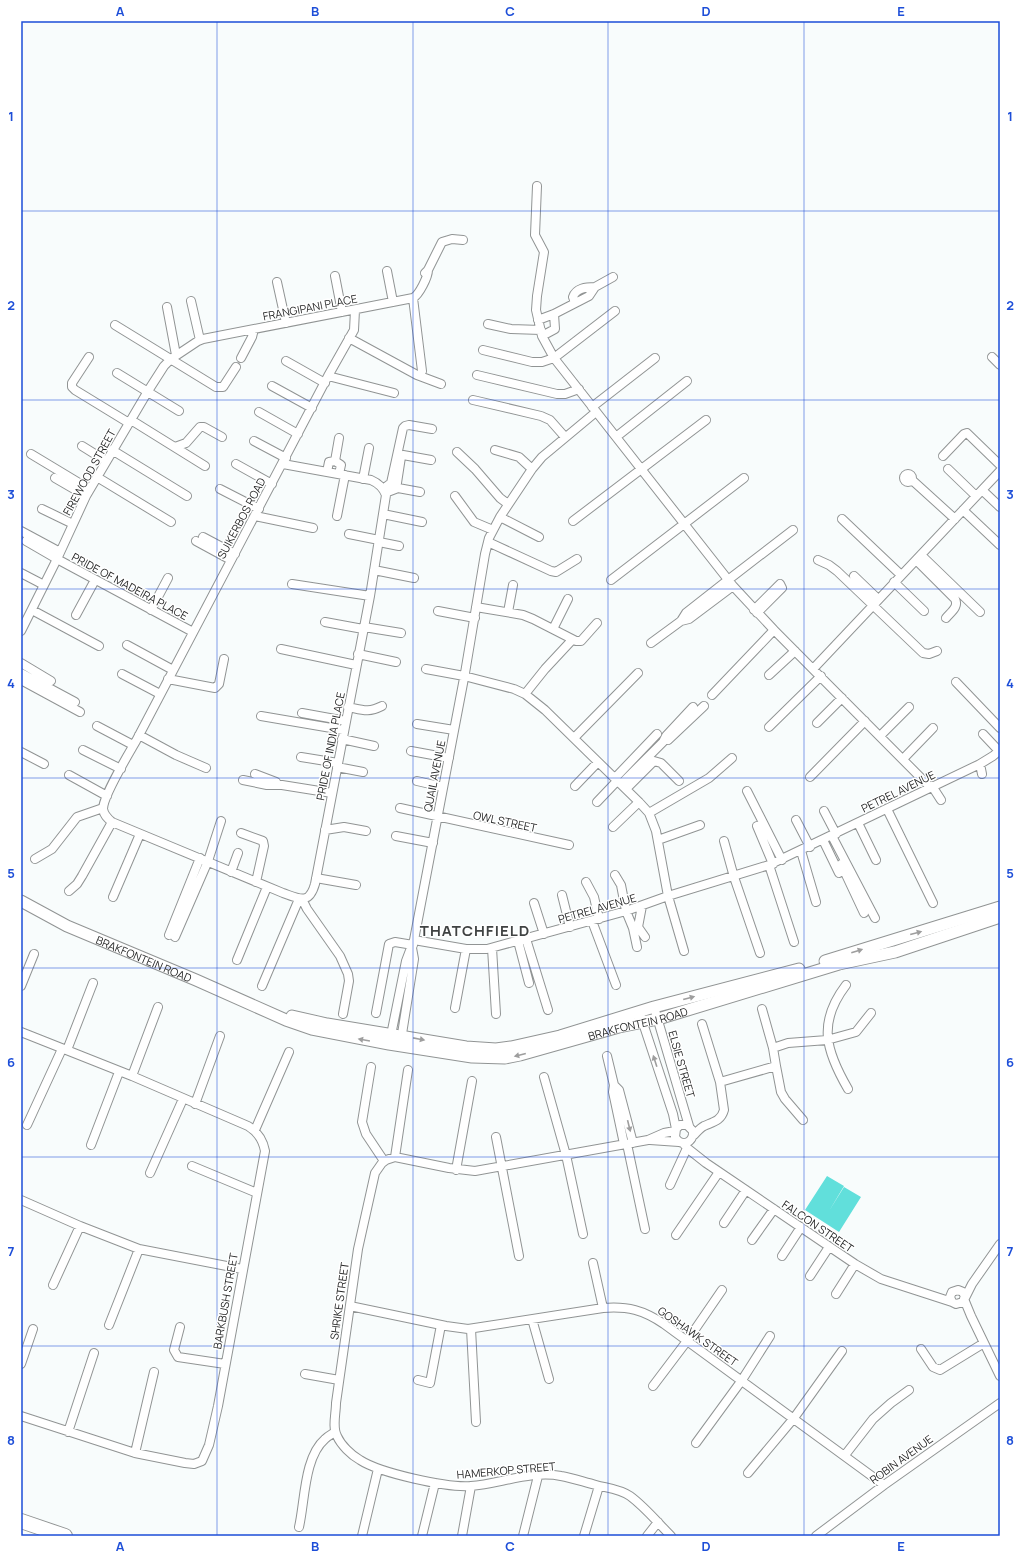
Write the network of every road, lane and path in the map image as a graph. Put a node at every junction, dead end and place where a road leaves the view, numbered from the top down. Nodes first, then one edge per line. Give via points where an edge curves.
1 (537, 186) dead end
2 (464, 240) dead end
3 (387, 271) dead end
4 (335, 276) dead end
5 (613, 277) dead end
6 (277, 282) dead end
7 (414, 298) junction
8 (191, 301) dead end
9 (393, 302) junction
10 (167, 307) dead end
11 (355, 310) junction
12 (615, 311) dead end
13 (342, 312) junction
14 (554, 314) junction
15 (538, 320) junction
16 (286, 323) junction
17 (488, 324) dead end
18 (115, 325) dead end
19 (254, 329) junction
20 (541, 333) junction
21 (349, 338) junction
22 (200, 340) junction
23 (424, 349) dead end
24 (483, 350) dead end
25 (89, 357) dead end
26 (174, 357) junction
27 (992, 357) dead end
28 (241, 358) dead end
29 (554, 358) junction
30 (655, 358) dead end
31 (286, 361) dead end
32 (1000, 365) edge
33 (236, 367) dead end
34 (422, 371) dead end
35 (117, 373) dead end
36 (477, 375) dead end
37 (327, 380) junction
38 (687, 381) dead end
39 (441, 384) dead end
40 (272, 386) dead end
41 (579, 389) junction
42 (148, 391) junction
43 (391, 395) dead end
44 (474, 400) dead end
45 (312, 408) junction
46 (594, 409) junction
47 (179, 411) dead end
48 (259, 412) dead end
49 (706, 420) dead end
50 (130, 422) junction
51 (432, 429) dead end
52 (298, 434) junction
53 (222, 437) dead end
54 (565, 437) junction
55 (616, 437) junction
56 (339, 438) dead end
57 (254, 441) dead end
58 (82, 446) dead end
59 (174, 447) junction
60 (369, 448) dead end
61 (112, 450) junction
62 (495, 450) dead end
63 (457, 452) dead end
64 (32, 454) dead end
65 (943, 456) dead end
66 (431, 460) dead end
67 (106, 461) junction
68 (284, 461) junction
69 (335, 462) junction
70 (236, 464) dead end
71 (1000, 465) edge
72 (205, 466) dead end
73 (532, 469) junction
74 (641, 469) junction
75 (948, 470) dead end
76 (1000, 471) edge
77 (327, 472) junction
78 (344, 475) junction
79 (96, 477) junction
80 (55, 478) dead end
81 (744, 478) dead end
82 (363, 479) junction
83 (911, 481) dead end
84 (394, 483) junction
85 (272, 484) junction
86 (220, 489) dead end
87 (982, 490) junction
88 (384, 491) junction
89 (87, 493) junction
90 (187, 496) dead end
91 (455, 496) dead end
92 (976, 496) junction
93 (508, 504) junction
94 (1000, 507) edge
95 (42, 509) dead end
96 (963, 510) junction
97 (257, 513) junction
98 (384, 514) junction
99 (339, 517) dead end
100 (500, 517) junction
101 (842, 519) dead end
102 (573, 521) dead end
103 (953, 521) junction
104 (171, 522) dead end
105 (422, 522) dead end
106 (72, 524) junction
107 (684, 524) junction
108 (313, 528) dead end
109 (493, 530) junction
110 (793, 530) dead end
111 (21, 531) edge
112 (349, 534) dead end
113 (539, 536) dead end
114 (199, 539) dead end
115 (26, 541) dead end
116 (379, 541) junction
117 (488, 542) junction
118 (1000, 545) edge
119 (399, 546) dead end
120 (58, 556) junction
121 (233, 557) junction
122 (919, 557) junction
123 (577, 559) dead end
124 (818, 560) dead end
125 (374, 570) junction
126 (21, 573) edge
127 (901, 575) junction
128 (854, 576) dead end
129 (168, 578) dead end
130 (414, 578) dead end
131 (95, 580) junction
132 (611, 580) dead end
133 (894, 582) junction
134 (731, 583) junction
135 (292, 584) dead end
136 (44, 585) junction
137 (513, 585) dead end
138 (370, 596) junction
139 (568, 598) dead end
140 (768, 599) dead end
141 (875, 602) junction
142 (32, 610) junction
143 (151, 610) junction
144 (438, 611) dead end
145 (756, 611) junction
146 (924, 611) dead end
147 (508, 612) junction
148 (980, 612) dead end
149 (475, 613) junction
150 (76, 615) dead end
151 (25, 616) edge
152 (515, 618) dead end
153 (946, 618) dead end
154 (325, 622) dead end
155 (597, 623) dead end
156 (364, 626) junction
157 (393, 628) dead end
158 (553, 629) junction
159 (774, 630) junction
160 (21, 632) edge
161 (193, 632) junction
162 (401, 633) dead end
163 (572, 640) junction
164 (651, 643) dead end
165 (127, 645) dead end
166 (99, 646) dead end
167 (281, 649) dead end
168 (795, 651) junction
169 (937, 651) dead end
170 (358, 654) junction
171 (224, 659) dead end
172 (396, 662) dead end
173 (21, 663) edge
174 (356, 665) junction
175 (426, 669) dead end
176 (813, 669) junction
177 (173, 670) junction
178 (21, 673) edge
179 (638, 673) dead end
180 (122, 674) dead end
181 (769, 675) dead end
182 (464, 676) junction
183 (821, 676) junction
184 (168, 679) junction
185 (21, 680) edge
186 (51, 680) dead end
187 (956, 682) dead end
188 (959, 693) dead end
189 (160, 694) junction
190 (525, 694) junction
191 (712, 695) dead end
192 (842, 698) junction
193 (75, 702) dead end
194 (382, 706) dead end
195 (704, 706) dead end
196 (348, 707) junction
197 (693, 707) dead end
198 (909, 707) dead end
199 (80, 712) dead end
200 (302, 713) dead end
201 (279, 714) dead end
202 (261, 716) dead end
203 (865, 721) junction
204 (817, 723) dead end
205 (417, 724) dead end
206 (344, 725) junction
207 (97, 726) dead end
208 (109, 726) dead end
209 (769, 726) dead end
210 (933, 728) dead end
211 (1000, 728) edge
212 (454, 730) junction
213 (657, 734) dead end
214 (983, 734) dead end
215 (1000, 735) edge
216 (880, 736) junction
217 (574, 738) junction
218 (342, 739) junction
219 (136, 740) junction
220 (663, 742) junction
221 (374, 746) dead end
222 (83, 750) dead end
223 (999, 750) edge
224 (411, 751) dead end
225 (21, 752) edge
226 (301, 757) dead end
227 (449, 758) junction
228 (732, 758) dead end
229 (903, 759) junction
230 (598, 762) junction
231 (44, 764) dead end
232 (980, 764) junction
233 (337, 765) junction
234 (206, 768) dead end
235 (121, 769) junction
236 (363, 772) dead end
237 (255, 774) dead end
238 (982, 774) dead end
239 (69, 776) dead end
240 (810, 777) dead end
241 (243, 780) dead end
242 (417, 781) dead end
243 (679, 781) dead end
244 (620, 783) junction
245 (282, 784) junction
246 (574, 786) dead end
247 (443, 787) junction
248 (931, 787) junction
249 (747, 791) dead end
250 (332, 793) junction
251 (941, 800) dead end
252 (105, 802) junction
253 (597, 802) dead end
254 (639, 802) junction
255 (400, 808) dead end
256 (887, 808) junction
257 (824, 811) dead end
258 (649, 813) junction
259 (438, 817) junction
260 (796, 820) dead end
261 (111, 821) junction
262 (220, 821) dead end
263 (858, 823) junction
264 (700, 825) dead end
265 (757, 826) dead end
266 (613, 828) dead end
267 (325, 830) junction
268 (366, 831) dead end
269 (241, 833) dead end
270 (57, 834) dead end
271 (140, 834) junction
272 (396, 836) dead end
273 (830, 837) junction
274 (658, 840) junction
275 (724, 841) dead end
276 (433, 843) junction
277 (569, 846) dead end
278 (810, 847) junction
279 (800, 851) junction
280 (238, 853) dead end
281 (200, 858) junction
282 (35, 859) dead end
283 (782, 860) junction
284 (876, 860) dead end
285 (208, 861) junction
286 (771, 865) junction
287 (232, 872) junction
288 (615, 875) dead end
289 (734, 877) junction
290 (316, 878) junction
291 (256, 882) junction
292 (586, 882) dead end
293 (844, 882) dead end
294 (356, 885) dead end
295 (267, 887) junction
296 (69, 891) dead end
297 (562, 895) dead end
298 (668, 896) junction
299 (113, 897) dead end
300 (301, 899) junction
301 (21, 901) edge
302 (816, 902) dead end
303 (534, 903) dead end
304 (933, 903) dead end
305 (642, 906) junction
306 (1000, 907) edge
307 (626, 912) junction
308 (864, 913) dead end
309 (1000, 917) edge
310 (875, 918) dead end
311 (596, 920) junction
312 (570, 927) junction
313 (544, 934) junction
314 (644, 937) dead end
315 (522, 940) junction
316 (794, 942) dead end
317 (413, 944) junction
318 (637, 947) dead end
319 (492, 948) junction
320 (466, 949) junction
321 (684, 951) dead end
322 (760, 953) dead end
323 (34, 954) dead end
324 (237, 960) dead end
325 (93, 983) dead end
326 (529, 983) dead end
327 (846, 985) dead end
328 (21, 986) edge
329 (262, 986) dead end
330 (616, 986) dead end
331 (540, 998) dead end
332 (158, 1007) dead end
333 (654, 1007) junction
334 (455, 1008) dead end
335 (762, 1009) dead end
336 (548, 1010) dead end
337 (640, 1012) junction
338 (376, 1013) dead end
339 (871, 1013) dead end
340 (343, 1014) dead end
341 (496, 1014) dead end
342 (658, 1019) junction
343 (643, 1023) junction
344 (702, 1024) dead end
345 (21, 1032) edge
346 (220, 1036) dead end
347 (395, 1040) junction
348 (827, 1040) junction
349 (773, 1048) junction
350 (64, 1050) junction
351 (288, 1052) dead end
352 (607, 1056) dead end
353 (776, 1066) junction
354 (371, 1067) dead end
355 (408, 1070) dead end
356 (119, 1072) junction
357 (132, 1076) junction
358 (544, 1077) dead end
359 (472, 1081) dead end
360 (720, 1082) junction
361 (848, 1089) dead end
362 (183, 1099) junction
363 (195, 1104) junction
364 (803, 1120) dead end
365 (27, 1125) dead end
366 (255, 1130) junction
367 (676, 1130) junction
368 (692, 1132) junction
369 (496, 1137) dead end
370 (648, 1140) junction
371 (628, 1144) junction
372 (91, 1145) dead end
373 (683, 1145) junction
374 (566, 1155) junction
375 (696, 1155) junction
376 (395, 1157) junction
377 (384, 1161) junction
378 (192, 1166) dead end
379 (502, 1166) junction
380 (456, 1170) junction
381 (150, 1173) dead end
382 (721, 1173) junction
383 (670, 1185) dead end
384 (746, 1190) junction
385 (257, 1193) junction
386 (21, 1200) edge
387 (774, 1209) junction
388 (724, 1223) dead end
389 (80, 1226) junction
390 (801, 1227) junction
391 (686, 1228) dead end
392 (645, 1229) dead end
393 (583, 1234) dead end
394 (676, 1235) dead end
395 (752, 1240) dead end
396 (1000, 1244) edge
397 (829, 1247) junction
398 (139, 1249) junction
399 (519, 1256) dead end
400 (782, 1256) dead end
401 (593, 1263) dead end
402 (855, 1264) junction
403 (242, 1269) junction
404 (810, 1276) dead end
405 (972, 1284) junction
406 (53, 1285) dead end
407 (722, 1290) dead end
408 (955, 1291) junction
409 (836, 1294) dead end
410 (936, 1296) junction
411 (960, 1300) junction
412 (350, 1306) junction
413 (603, 1308) junction
414 (532, 1319) junction
415 (109, 1325) dead end
416 (441, 1325) junction
417 (180, 1327) dead end
418 (33, 1329) dead end
419 (471, 1329) junction
420 (770, 1336) dead end
421 (688, 1341) junction
422 (984, 1343) junction
423 (921, 1349) dead end
424 (842, 1351) dead end
425 (94, 1353) dead end
426 (21, 1364) edge
427 (225, 1364) junction
428 (154, 1372) dead end
429 (305, 1374) dead end
430 (1000, 1376) edge
431 (549, 1379) dead end
432 (340, 1380) junction
433 (418, 1380) dead end
434 (742, 1380) junction
435 (653, 1386) dead end
436 (909, 1390) dead end
437 (1000, 1403) edge
438 (21, 1416) edge
439 (794, 1418) junction
440 (476, 1422) dead end
441 (68, 1432) junction
442 (335, 1432) junction
443 (696, 1443) dead end
444 (135, 1453) junction
445 (845, 1455) junction
446 (378, 1469) junction
447 (748, 1473) dead end
448 (538, 1476) junction
449 (435, 1483) junction
450 (884, 1485) junction
451 (471, 1486) junction
452 (599, 1486) junction
453 (21, 1521) edge
454 (658, 1522) junction
455 (299, 1527) dead end
456 (21, 1529) edge
457 (38, 1536) edge
458 (65, 1536) edge
459 (362, 1536) edge
460 (422, 1536) edge
461 (462, 1536) edge
462 (523, 1536) edge
463 (584, 1536) edge
464 (647, 1536) edge
465 (671, 1536) edge
466 (816, 1536) edge

1 - 15 street via 536,235 543,248 536,304
2 - 7 street via 452,239 442,242
3 - 9 street
4 - 13 street
5 - 14 street via 595,287 579,289 574,293 575,303
6 - 16 street
7 - 9 street, FRANGIPANI PLACE
7 - 23 street
7 - 34 street
8 - 22 street
9 - 11 street, FRANGIPANI PLACE
10 - 26 street
11 - 13 street, FRANGIPANI PLACE
11 - 21 street, SUIKERBOS ROAD via 355,328
12 - 29 street
13 - 16 street, FRANGIPANI PLACE
14 - 15 street
14 - 20 street via 555,330
15 - 20 street
16 - 19 street, FRANGIPANI PLACE
17 - 20 street
18 - 26 street
19 - 22 street, FRANGIPANI PLACE
19 - 28 street
20 - 29 street
21 - 37 street, SUIKERBOS ROAD
21 - 39 street via 417,375
22 - 26 street, FIREWOOD STREET
24 - 29 street via 532,362
25 - 50 street via 72,387
26 - 33 street via 220,388
26 - 42 street, FIREWOOD STREET via 164,366
27 - 32 street
29 - 41 street
30 - 46 street, QUAIL AVENUE
31 - 37 street
35 - 42 street
36 - 41 street via 557,394
37 - 43 street
37 - 45 street, SUIKERBOS ROAD
38 - 55 street
40 - 45 street
41 - 46 street
42 - 47 street
42 - 50 street, FIREWOOD STREET
44 - 54 street via 541,416 550,420
45 - 52 street, SUIKERBOS ROAD
46 - 54 street, QUAIL AVENUE
46 - 55 street
48 - 52 street
49 - 74 street
50 - 59 street
50 - 61 street, FIREWOOD STREET
51 - 84 street via 409,426 403,428
52 - 68 street, SUIKERBOS ROAD
53 - 59 street via 200,427 186,443
54 - 73 street, QUAIL AVENUE via 542,456
55 - 74 street
56 - 69 street
57 - 68 street
58 - 67 street
59 - 72 street
60 - 82 street
61 - 67 street, FIREWOOD STREET
61 - 90 street
62 - 73 street via 519,458
63 - 93 street
64 - 89 street
65 - 71 street via 966,432
66 - 84 street via 403,455
67 - 79 street, FIREWOOD STREET
68 - 77 street
68 - 85 street, SUIKERBOS ROAD
69 - 77 street via 330,462
69 - 78 street via 341,465
70 - 85 street
73 - 93 street, QUAIL AVENUE
74 - 102 street
74 - 107 street
75 - 92 street
76 - 87 street
77 - 78 street
78 - 82 street
78 - 99 street
79 - 89 street, FIREWOOD STREET
79 - 104 street
80 - 89 street
81 - 107 street
82 - 88 street via 378,483
83 - 103 street
84 - 88 street
84 - 88 street via 422,490 398,488
85 - 97 street, SUIKERBOS ROAD
86 - 97 street
87 - 92 street
87 - 94 street
88 - 98 street, PRIDE OF INDIA PLACE
89 - 106 street, FIREWOOD STREET
91 - 109 street via 474,522
92 - 96 street
93 - 100 street, QUAIL AVENUE
95 - 106 street
96 - 103 street
96 - 118 street
97 - 108 street
97 - 121 street, SUIKERBOS ROAD
98 - 105 street
98 - 116 street, PRIDE OF INDIA PLACE
100 - 109 street, QUAIL AVENUE
100 - 113 street
101 - 127 street
103 - 122 street
106 - 120 street, FIREWOOD STREET
107 - 132 street
107 - 134 street
109 - 117 street, QUAIL AVENUE
110 - 134 street
111 - 120 street
112 - 116 street
114 - 121 street
115 - 120 street
116 - 119 street
116 - 125 street, PRIDE OF INDIA PLACE
117 - 123 street via 556,572
117 - 149 street, QUAIL AVENUE
120 - 131 street, PRIDE OF MADEIRA PLACE
120 - 136 street, FIREWOOD STREET
121 - 161 street, SUIKERBOS ROAD
122 - 127 street
122 - 148 street
122 - 153 street via 957,602
124 - 141 street via 829,565
125 - 130 street
125 - 138 street, PRIDE OF INDIA PLACE
126 - 136 street
127 - 133 street
128 - 141 street
129 - 143 street
131 - 143 street, PRIDE OF MADEIRA PLACE
131 - 150 street
133 - 141 street
133 - 146 street
134 - 145 street
134 - 164 street via 688,619 681,621
135 - 138 street
136 - 142 street, FIREWOOD STREET
137 - 147 street
138 - 156 street, PRIDE OF INDIA PLACE
139 - 158 street
140 - 145 street
141 - 169 street via 923,653
141 - 176 street
142 - 151 street, FIREWOOD STREET
142 - 166 street
143 - 161 street, PRIDE OF MADEIRA PLACE
144 - 149 street
145 - 159 street
147 - 149 street
147 - 158 street via 533,618
149 - 152 street
149 - 182 street, QUAIL AVENUE
151 - 160 street, FIREWOOD STREET
154 - 156 street
155 - 163 street via 581,641
156 - 157 street
156 - 162 street
156 - 170 street, PRIDE OF INDIA PLACE
158 - 163 street
159 - 168 street
159 - 191 street
161 - 177 street, SUIKERBOS ROAD
163 - 190 street
165 - 177 street
167 - 174 street
168 - 176 street
168 - 181 street
170 - 172 street
170 - 174 street, PRIDE OF INDIA PLACE
171 - 184 street via 218,686 215,688
173 - 186 street
174 - 196 street, PRIDE OF INDIA PLACE
175 - 182 street
176 - 183 street
177 - 184 street, SUIKERBOS ROAD
178 - 193 street
179 - 217 street
180 - 189 street
182 - 190 street
182 - 212 street, QUAIL AVENUE
183 - 192 street
183 - 209 street
184 - 189 street, SUIKERBOS ROAD
185 - 199 street
187 - 211 street
188 - 215 street
189 - 219 street, SUIKERBOS ROAD
190 - 217 street
192 - 203 street
192 - 204 street
194 - 196 street via 369,711
195 - 220 street via 671,738
196 - 206 street, PRIDE OF INDIA PLACE
197 - 220 street
198 - 216 street
200 - 206 street
201 - 206 street
202 - 206 street
203 - 216 street
203 - 240 street
205 - 212 street
206 - 218 street, PRIDE OF INDIA PLACE
207 - 219 street
208 - 219 street
210 - 229 street
212 - 227 street, QUAIL AVENUE
213 - 244 street
214 - 223 street
216 - 229 street
217 - 230 street
218 - 221 street
218 - 233 street, PRIDE OF INDIA PLACE
219 - 234 street
219 - 235 street, SUIKERBOS ROAD
220 - 244 street
222 - 235 street
223 - 232 street, PETREL AVENUE
224 - 227 street
225 - 231 street
226 - 233 street
227 - 247 street, QUAIL AVENUE
228 - 258 street via 709,778
229 - 248 street
230 - 244 street
230 - 246 street
232 - 238 street
232 - 248 street, PETREL AVENUE
233 - 236 street
233 - 250 street, PRIDE OF INDIA PLACE
235 - 252 street, SUIKERBOS ROAD
237 - 245 street
239 - 252 street
241 - 245 street via 267,785
242 - 247 street
243 - 244 street via 661,763 654,760
244 - 253 street
244 - 254 street
245 - 250 street
247 - 259 street, QUAIL AVENUE
248 - 251 street
248 - 256 street, PETREL AVENUE
249 - 283 street
250 - 267 street, PRIDE OF INDIA PLACE
252 - 261 street via 104,814
252 - 270 street via 75,812
252 - 282 street via 77,817 52,849
254 - 258 street
254 - 266 street
255 - 259 street, OWL STREET
256 - 263 street, PETREL AVENUE
256 - 304 street
257 - 273 street
258 - 274 street
259 - 276 street, QUAIL AVENUE
259 - 277 street, OWL STREET
260 - 278 street
261 - 271 street
261 - 296 street via 77,884
262 - 285 street
263 - 273 street, PETREL AVENUE
263 - 284 street
264 - 274 street
265 - 286 street
267 - 268 street via 344,827
267 - 290 street, PRIDE OF INDIA PLACE
269 - 291 street via 263,841
271 - 281 street
271 - 299 street
272 - 276 street
273 - 278 street, PETREL AVENUE
273 - 293 street
273 - 308 street
273 - 310 street
274 - 298 street
275 - 289 street
276 - 317 street, QUAIL AVENUE
278 - 279 street, PETREL AVENUE
279 - 283 street, PETREL AVENUE
279 - 302 street
280 - 287 street
281 - 285 street
281 - 285 street via 172,936
283 - 286 street, PETREL AVENUE
285 - 287 street
286 - 289 street, PETREL AVENUE
286 - 316 street
287 - 291 street
288 - 307 street via 621,885
289 - 298 street, PETREL AVENUE
289 - 322 street
290 - 294 street
290 - 300 street, PRIDE OF INDIA PLACE via 312,895
291 - 295 street
292 - 311 street via 594,897
295 - 300 street
295 - 324 street
297 - 312 street
298 - 305 street, PETREL AVENUE
298 - 321 street
300 - 329 street
300 - 340 street via 347,970 349,981
301 - 347 street, BRAKFONTEIN ROAD via 67,926 270,1012
303 - 313 street
305 - 307 street, PETREL AVENUE
305 - 314 street via 638,927
333 -> 306 street, BRAKFONTEIN ROAD via 808,966
307 - 311 street, PETREL AVENUE
307 - 318 street
309 - 342 street, BRAKFONTEIN ROAD via 895,952 839,964
311 - 312 street, PETREL AVENUE
311 - 330 street
312 - 313 street, PETREL AVENUE
313 - 315 street, PETREL AVENUE
315 - 319 street, PETREL AVENUE
315 - 326 street
315 - 331 street
315 - 336 street
317 - 320 street, PETREL AVENUE
317 - 338 street, PETREL AVENUE via 389,944
317 - 347 street, QUAIL AVENUE via 408,956
319 - 320 street, PETREL AVENUE
319 - 341 street
320 - 334 street
323 - 328 street
325 - 350 street
327 - 348 street via 830,1014
332 - 357 street
333 - 337 street, BRAKFONTEIN ROAD
333 - 342 street, ELSIE STREET
335 - 349 street
337 - 343 street
347 -> 337 street, BRAKFONTEIN ROAD via 496,1049 560,1036
339 - 348 street via 856,1032
342 - 343 street, BRAKFONTEIN ROAD
342 - 368 street, ELSIE STREET
343 -> 347 street, BRAKFONTEIN ROAD via 505,1058 472,1056
367 -> 343 street
344 - 360 street
345 - 350 street
346 - 363 street
348 - 349 street via 788,1043
348 - 361 street via 834,1062
349 - 353 street
350 - 356 street
350 - 365 street
351 - 366 street
352 - 371 street
353 - 360 street
353 - 364 street via 781,1092
354 - 377 street via 362,1122 366,1134
355 - 376 street
356 - 357 street
356 - 372 street
357 - 362 street
358 - 374 street
359 - 380 street
360 - 368 street via 723,1114 716,1121
362 - 363 street
362 - 381 street
363 - 366 street
366 - 385 street, BARKBUSH STREET via 265,1151
367 - 368 street via 684,1125
367 - 370 street
367 - 373 street via 675,1137
368 - 373 street via 689,1142
368 - 375 street
369 - 379 street
370 - 371 street
370 - 373 street
371 - 374 street
371 - 392 street
373 - 375 street, FALCON STREET
373 - 383 street
374 - 379 street
374 - 393 street
375 - 382 street, FALCON STREET
376 - 377 street
376 - 380 street
377 - 412 street, SHRIKE STREET via 377,1168 372,1182 358,1249
378 - 385 street
379 - 380 street via 475,1171
379 - 399 street
382 - 384 street, FALCON STREET
382 - 391 street
382 - 394 street
384 - 387 street, FALCON STREET
384 - 388 street
385 - 403 street, BARKBUSH STREET
386 - 389 street
387 - 390 street, FALCON STREET
387 - 395 street
389 - 398 street
389 - 406 street
390 - 397 street, FALCON STREET
390 - 400 street
396 - 405 street
397 - 402 street, FALCON STREET
397 - 404 street
398 - 403 street
398 - 415 street
401 - 413 street
402 - 409 street
402 - 410 street, FALCON STREET via 881,1279
403 - 427 street, BARKBUSH STREET
405 - 408 street
405 - 411 street
407 - 421 street
408 - 410 street
408 - 411 street via 962,1292
408 - 411 street via 950,1297
410 - 411 street, FALCON STREET
411 - 422 street
412 - 416 street, GOSHAWK STREET
412 - 432 street, SHRIKE STREET
413 - 414 street, GOSHAWK STREET
413 - 421 street, GOSHAWK STREET via 638,1310
414 - 419 street, GOSHAWK STREET
414 - 431 street
416 - 419 street, GOSHAWK STREET
416 - 433 street via 430,1383
417 - 427 street via 174,1350 178,1357
418 - 426 street
419 - 440 street
420 - 434 street
421 - 434 street, GOSHAWK STREET
421 - 435 street
422 - 423 street via 940,1370 933,1367
422 - 430 street
424 - 439 street
425 - 441 street
427 - 444 street, BARKBUSH STREET via 218,1406 202,1461 194,1464
428 - 444 street
429 - 432 street
432 - 442 street, SHRIKE STREET
434 - 439 street, GOSHAWK STREET
434 - 443 street
436 - 445 street via 873,1419
437 - 450 street, ROBIN AVENUE
438 - 441 street
439 - 445 street, GOSHAWK STREET
439 - 447 street
441 - 444 street
442 - 446 street, HAMERKOP STREET via 353,1455
442 - 455 street via 319,1446 310,1465 306,1476
445 - 450 street, GOSHAWK STREET
446 - 449 street, HAMERKOP STREET
446 - 459 street
448 - 451 street, HAMERKOP STREET
448 - 452 street, HAMERKOP STREET via 550,1474
448 - 462 street
449 - 451 street, HAMERKOP STREET
449 - 460 street
450 - 466 street, ROBIN AVENUE
451 - 461 street
452 - 454 street, HAMERKOP STREET via 628,1495
452 - 463 street
453 - 458 highway
454 - 464 street
454 - 465 street, HAMERKOP STREET
456 - 457 highway

